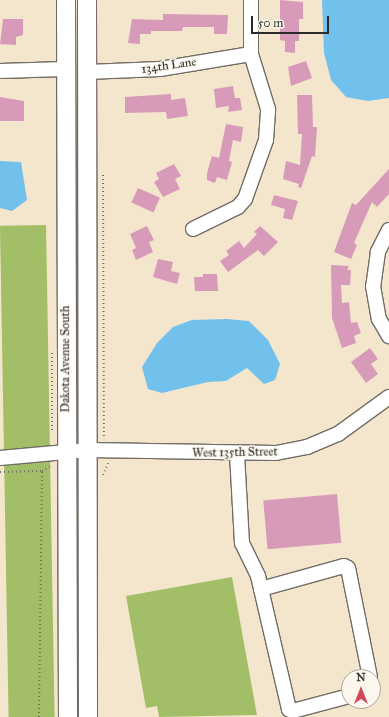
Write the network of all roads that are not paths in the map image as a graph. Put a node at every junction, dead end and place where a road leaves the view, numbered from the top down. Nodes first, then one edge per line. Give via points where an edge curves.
1 (66, 0) edge
2 (87, 0) edge
3 (251, 0) edge
4 (252, 54) junction
5 (65, 69) junction
6 (0, 71) edge
7 (87, 72) junction
8 (193, 229) dead end
9 (389, 230) edge
10 (389, 336) edge
11 (389, 397) edge
12 (88, 450) junction
13 (66, 451) junction
14 (237, 454) junction
15 (0, 458) edge
16 (261, 588) junction
17 (368, 669) edge
18 (341, 698) edge
19 (68, 717) edge
20 (88, 717) edge

1 - 5 main road, Dakota Avenue South
2 - 7 main road, Dakota Avenue South
3 - 4 street
4 - 7 street, 134th Lane via 160,69
4 - 8 street via 268,109 266,140 245,199 238,207
5 - 6 street
5 - 13 main road, Dakota Avenue South
7 - 12 main road, Dakota Avenue South
9 - 10 street via 378,252 373,286 379,319
11 - 14 street, West 135th Street via 350,427 322,442 276,453
12 - 13 street, West 135th Street
12 - 14 street, West 135th Street
12 - 20 main road, Dakota Avenue South
13 - 15 street, West 135th Street
13 - 19 main road, Dakota Avenue South
14 - 16 street via 242,543
16 - 17 street via 344,566 348,568
16 - 18 street via 289,709 293,711

